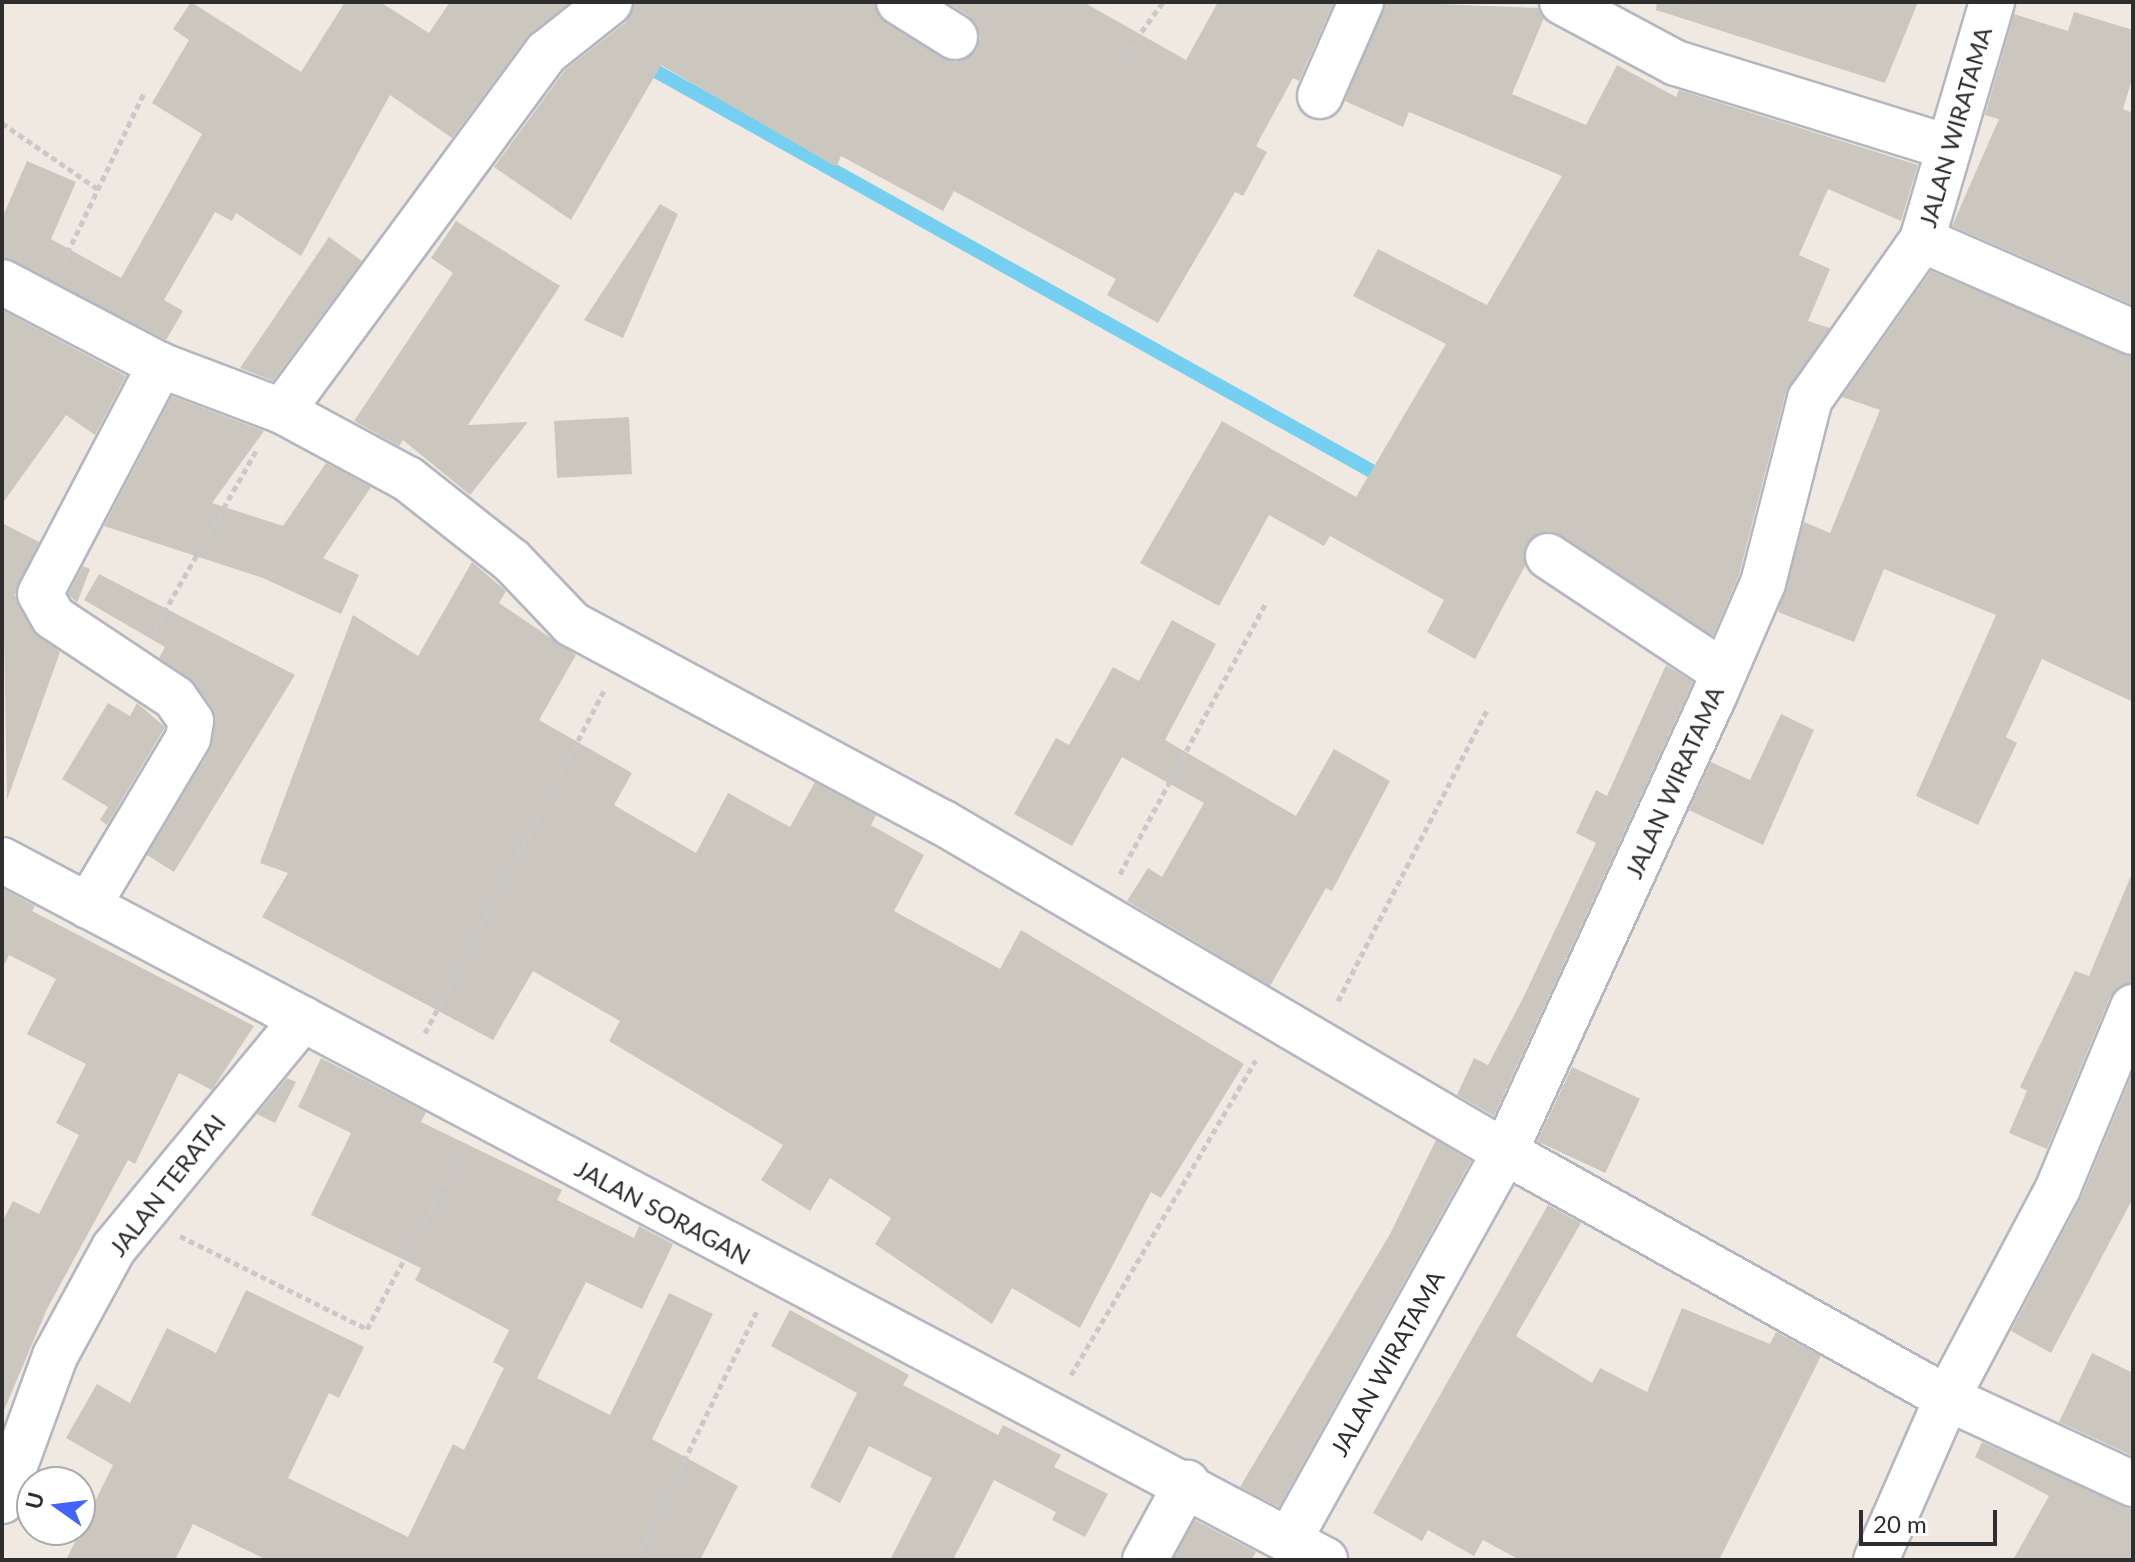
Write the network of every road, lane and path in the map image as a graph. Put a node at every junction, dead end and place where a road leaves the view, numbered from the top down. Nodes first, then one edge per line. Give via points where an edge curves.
1 (610, 2) edge
2 (899, 2) edge
3 (1163, 2) edge
4 (1361, 2) edge
5 (1562, 2) edge
6 (1992, 2) edge
7 (955, 37) dead end
8 (1118, 64) dead end
9 (144, 93) dead end
10 (1320, 96) dead end
11 (2, 123) edge
12 (1948, 147) junction
13 (98, 189) junction
14 (1922, 240) junction
15 (2, 282) edge
16 (45, 300) junction
17 (2133, 332) edge
18 (160, 365) junction
19 (282, 411) junction
20 (1548, 556) dead end
21 (1267, 601) dead end
22 (625, 652) junction
23 (132, 669) junction
24 (1724, 673) junction
25 (1488, 708) dead end
26 (2, 860) edge
27 (88, 906) junction
28 (1098, 913) junction
29 (2133, 1007) edge
30 (1279, 1018) junction
31 (303, 1019) junction
32 (1318, 1041) junction
33 (404, 1072) junction
34 (1505, 1152) junction
35 (440, 1189) dead end
36 (140, 1216) junction
37 (775, 1272) junction
38 (1947, 1398) junction
39 (1053, 1412) junction
40 (1187, 1483) junction
41 (2133, 1484) edge
42 (2, 1501) edge
43 (1307, 1550) edge
44 (636, 1560) edge
45 (1145, 1560) edge
46 (1876, 1560) edge

1 - 19 street via 547,52
2 - 7 street
3 - 8 path
4 - 10 street
5 - 12 street via 1676,63
6 - 12 street, JALAN WIRATAMA
9 - 13 path
11 - 13 path
12 - 14 street, JALAN WIRATAMA
13 - 16 path
14 - 17 street
14 - 24 street, JALAN WIRATAMA via 1810,399 1763,583
15 - 16 street
16 - 18 street
18 - 19 street
18 - 23 street via 40,594 53,617
19 - 22 street via 408,479 512,561 572,624
19 - 23 path
20 - 24 street
21 - 28 path
22 - 28 street
22 - 33 path
23 - 27 street via 180,702 191,726
24 - 34 street, JALAN WIRATAMA
25 - 32 path
26 - 27 street, JALAN SORAGAN
27 - 31 street, JALAN SORAGAN
28 - 30 street
29 - 38 street via 2058,1188
30 - 32 street
30 - 39 path
31 - 33 street, JALAN SORAGAN
31 - 36 street, JALAN TERATAI
32 - 34 street
33 - 37 street, JALAN SORAGAN
34 - 38 street
34 - 43 street, JALAN WIRATAMA
35 - 36 path via 367,1329
36 - 42 street, JALAN TERATAI via 114,1248 55,1356
37 - 39 street, JALAN SORAGAN
37 - 44 path
38 - 41 street
38 - 46 street
39 - 40 street, JALAN SORAGAN
40 - 43 street, JALAN SORAGAN
40 - 45 street

